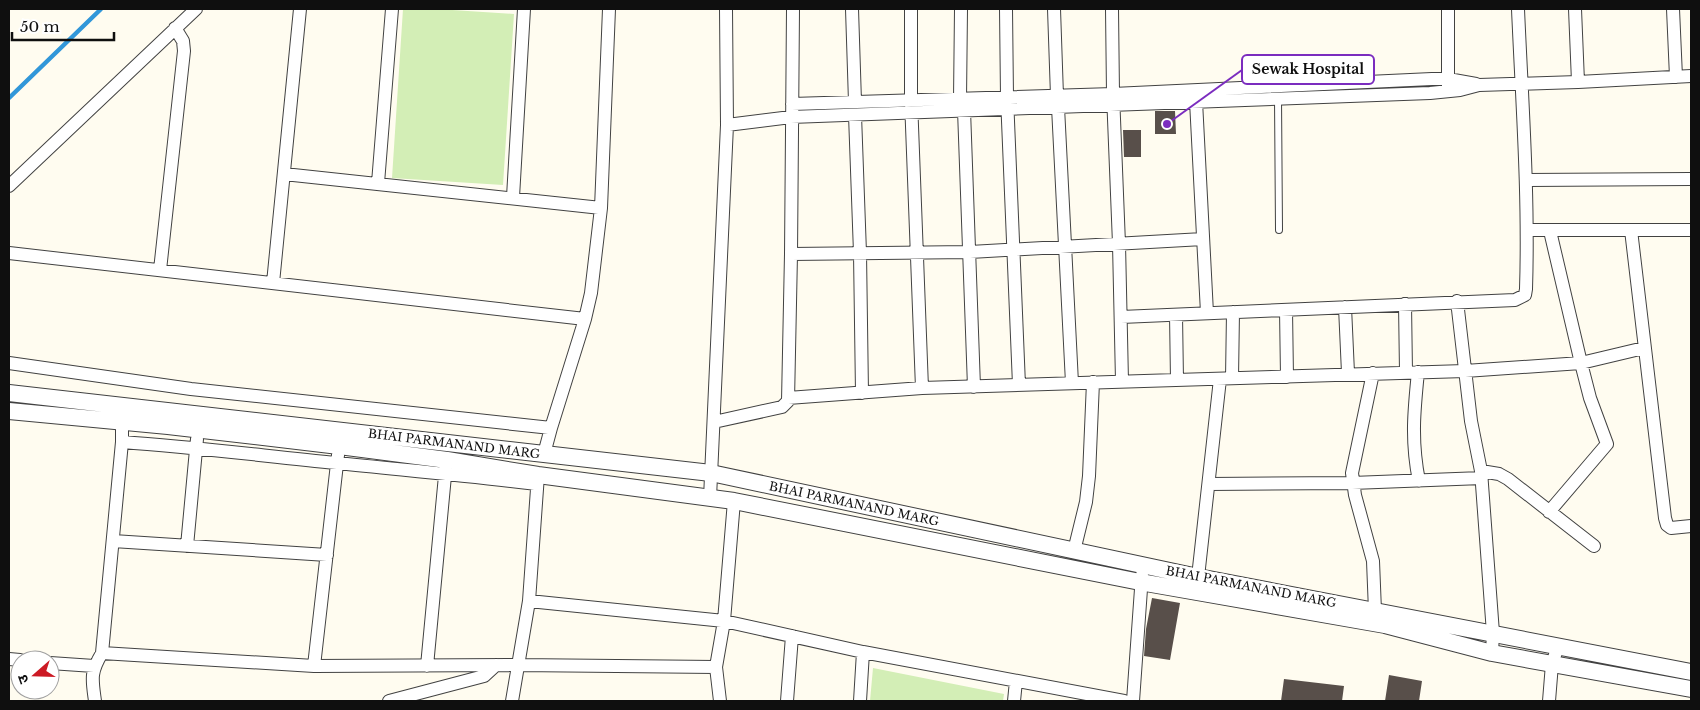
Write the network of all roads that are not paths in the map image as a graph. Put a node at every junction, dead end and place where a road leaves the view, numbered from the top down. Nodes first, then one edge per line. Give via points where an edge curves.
1 (196, 9) edge
2 (300, 9) edge
3 (392, 9) edge
4 (524, 9) edge
5 (609, 9) edge
6 (726, 9) edge
7 (793, 9) edge
8 (852, 9) edge
9 (910, 9) edge
10 (961, 9) edge
11 (1006, 9) edge
12 (1054, 9) edge
13 (1112, 9) edge
14 (1448, 9) edge
15 (1518, 9) edge
16 (1575, 9) edge
17 (1674, 9) edge
18 (175, 28) junction
19 (1691, 76) edge
20 (1676, 77) junction
21 (1578, 82) junction
22 (1521, 84) junction
23 (1448, 86) junction
24 (1279, 92) junction
25 (1227, 94) junction
26 (1113, 99) junction
27 (1196, 101) junction
28 (855, 102) junction
29 (1058, 102) junction
30 (1007, 103) junction
31 (962, 105) junction
32 (912, 106) junction
33 (792, 111) junction
34 (855, 116) junction
35 (726, 125) junction
36 (284, 174) junction
37 (1691, 178) edge
38 (1527, 180) junction
39 (378, 183) junction
40 (9, 186) edge
41 (513, 197) junction
42 (601, 208) junction
43 (1279, 230) dead end
44 (1528, 230) junction
45 (1630, 230) junction
46 (1691, 230) edge
47 (1550, 231) junction
48 (1203, 239) junction
49 (1119, 244) junction
50 (1066, 246) junction
51 (1014, 250) junction
52 (918, 252) junction
53 (970, 252) junction
54 (9, 253) edge
55 (860, 253) junction
56 (791, 254) junction
57 (160, 270) junction
58 (273, 283) junction
59 (1458, 301) junction
60 (1405, 304) junction
61 (1345, 307) junction
62 (1286, 310) junction
63 (1233, 312) junction
64 (1207, 313) junction
65 (1176, 314) junction
66 (1121, 317) junction
67 (585, 319) junction
68 (1644, 348) junction
69 (9, 363) edge
70 (1581, 363) junction
71 (1465, 371) junction
72 (1412, 372) junction
73 (1348, 373) junction
74 (1373, 373) junction
75 (1287, 377) junction
76 (1226, 378) junction
77 (1177, 380) junction
78 (1122, 381) junction
79 (1093, 382) junction
80 (1072, 383) junction
81 (1019, 385) junction
82 (974, 387) junction
83 (922, 388) junction
84 (9, 393) edge
85 (862, 393) junction
86 (788, 398) junction
87 (9, 411) edge
88 (122, 421) junction
89 (714, 422) junction
90 (551, 428) junction
91 (198, 430) junction
92 (122, 442) junction
93 (339, 446) junction
94 (196, 447) junction
95 (544, 454) junction
96 (337, 463) junction
97 (446, 466) junction
98 (711, 473) junction
99 (1481, 474) junction
100 (538, 479) junction
101 (1419, 481) junction
102 (1352, 483) junction
103 (1209, 484) junction
104 (710, 498) junction
105 (734, 502) junction
106 (1549, 512) junction
107 (1691, 526) edge
108 (113, 541) junction
109 (188, 546) junction
110 (1594, 546) dead end
111 (1074, 551) junction
112 (328, 555) junction
113 (1144, 566) junction
114 (1198, 577) junction
115 (1140, 582) junction
116 (529, 601) junction
117 (1375, 611) junction
118 (724, 621) junction
119 (1493, 633) junction
120 (792, 636) junction
121 (1558, 646) junction
122 (863, 652) junction
123 (102, 653) junction
124 (1492, 653) junction
125 (60, 664) edge
126 (1552, 664) junction
127 (496, 665) junction
128 (517, 665) junction
129 (94, 666) junction
130 (314, 666) junction
131 (427, 666) junction
132 (716, 667) junction
133 (1691, 672) edge
134 (1016, 681) junction
135 (1691, 690) edge
136 (95, 701) edge
137 (389, 701) edge
138 (512, 701) edge
139 (720, 701) edge
140 (787, 701) edge
141 (860, 701) edge
142 (1014, 701) edge
143 (1124, 701) edge
144 (1133, 701) edge
145 (1549, 701) edge

1 - 18 street
2 - 36 street
3 - 39 street
4 - 41 street
5 - 42 street
6 - 35 street
7 - 33 street
8 - 28 street
9 - 32 street
10 - 31 street
11 - 30 street
12 - 29 street
13 - 26 street
14 - 23 street
15 - 22 street
16 - 21 street
17 - 20 street
18 - 40 street
18 - 57 street via 183,41 184,51
19 - 20 street
20 - 21 street
21 - 22 street
22 - 23 street
22 - 38 street
23 - 24 street
24 - 25 street
24 - 43 lane
25 - 26 street
25 - 27 street
26 - 27 street
26 - 29 street
26 - 49 street
27 - 48 street
28 - 32 street
28 - 33 street
29 - 30 street
29 - 50 street
30 - 31 street
30 - 51 street
31 - 32 street
31 - 53 street
32 - 34 street
32 - 52 street
33 - 34 street
33 - 35 street
33 - 56 street
34 - 55 street
35 - 89 street
36 - 39 street
36 - 58 street
37 - 38 street
38 - 44 street
39 - 41 street
41 - 42 street
42 - 67 street
44 - 47 street
44 - 59 street via 1525,295 1515,300
45 - 46 street
45 - 47 street
45 - 68 street
47 - 70 street
48 - 49 street
48 - 64 street
49 - 50 street
49 - 66 street
50 - 51 street
50 - 80 street
51 - 53 street
51 - 81 street
52 - 53 street
52 - 55 street
52 - 83 street
53 - 82 street
54 - 57 street
55 - 56 street
55 - 85 street
56 - 86 street
57 - 58 street
58 - 67 street
59 - 60 street
59 - 71 street
60 - 61 street
60 - 72 street
61 - 62 street
61 - 73 street
62 - 63 street
62 - 75 street
63 - 64 street
63 - 76 street
64 - 65 street
65 - 66 street
65 - 77 street
66 - 78 street
67 - 90 street
68 - 70 street
68 - 107 street via 1664,518 1671,528
69 - 90 street via 192,389
70 - 71 street
70 - 106 street via 1607,444
71 - 72 street
71 - 99 street
72 - 74 street
72 - 101 street via 1414,457
73 - 74 street
73 - 75 street
74 - 102 street via 1353,462
75 - 76 street
76 - 77 street
76 - 103 street
77 - 78 street
78 - 79 street
79 - 80 street
79 - 111 street via 1089,476
80 - 81 street
81 - 82 street
82 - 83 street
83 - 85 street
84 - 95 street, BHAI PARMANAND MARG
85 - 86 street
86 - 89 street via 782,407
87 - 88 street, BHAI PARMANAND MARG
88 - 91 street, BHAI PARMANAND MARG
88 - 92 street
89 - 98 street
90 - 95 street
91 - 93 street, BHAI PARMANAND MARG
91 - 94 street
92 - 94 street
92 - 108 street
93 - 96 street
93 - 97 street, BHAI PARMANAND MARG
94 - 96 street
94 - 109 street
95 - 98 street, BHAI PARMANAND MARG
96 - 97 street
96 - 112 street
97 - 100 street, BHAI PARMANAND MARG
97 - 131 street
98 - 104 street
98 - 111 street, BHAI PARMANAND MARG
99 - 101 street
99 - 106 street via 1499,474
99 - 119 street
100 - 104 street, BHAI PARMANAND MARG
100 - 116 street
101 - 102 street
102 - 103 street
102 - 117 street via 1373,561
103 - 114 street
104 - 105 street, BHAI PARMANAND MARG
105 - 115 street, BHAI PARMANAND MARG
105 - 118 street
106 - 110 street
108 - 109 street
108 - 123 street
109 - 112 street
111 - 113 street, BHAI PARMANAND MARG
112 - 130 street
113 - 114 street, BHAI PARMANAND MARG
113 - 115 street
114 - 117 street, BHAI PARMANAND MARG
115 - 124 street, BHAI PARMANAND MARG via 1385,625
115 - 144 street
116 - 118 street
116 - 128 street
117 - 119 street, BHAI PARMANAND MARG
118 - 120 street
118 - 132 street
119 - 121 street, BHAI PARMANAND MARG
119 - 124 street
120 - 122 street
120 - 140 street
121 - 126 street
121 - 133 street, BHAI PARMANAND MARG
122 - 134 street
122 - 141 street
123 - 129 street
123 - 130 street
124 - 126 street, BHAI PARMANAND MARG
125 - 129 street
126 - 135 street, BHAI PARMANAND MARG
126 - 145 street
127 - 128 street
127 - 131 street
127 - 137 street via 484,676
128 - 132 street
128 - 138 street
129 - 136 street
130 - 131 street
132 - 139 street
134 - 142 street
134 - 143 street

